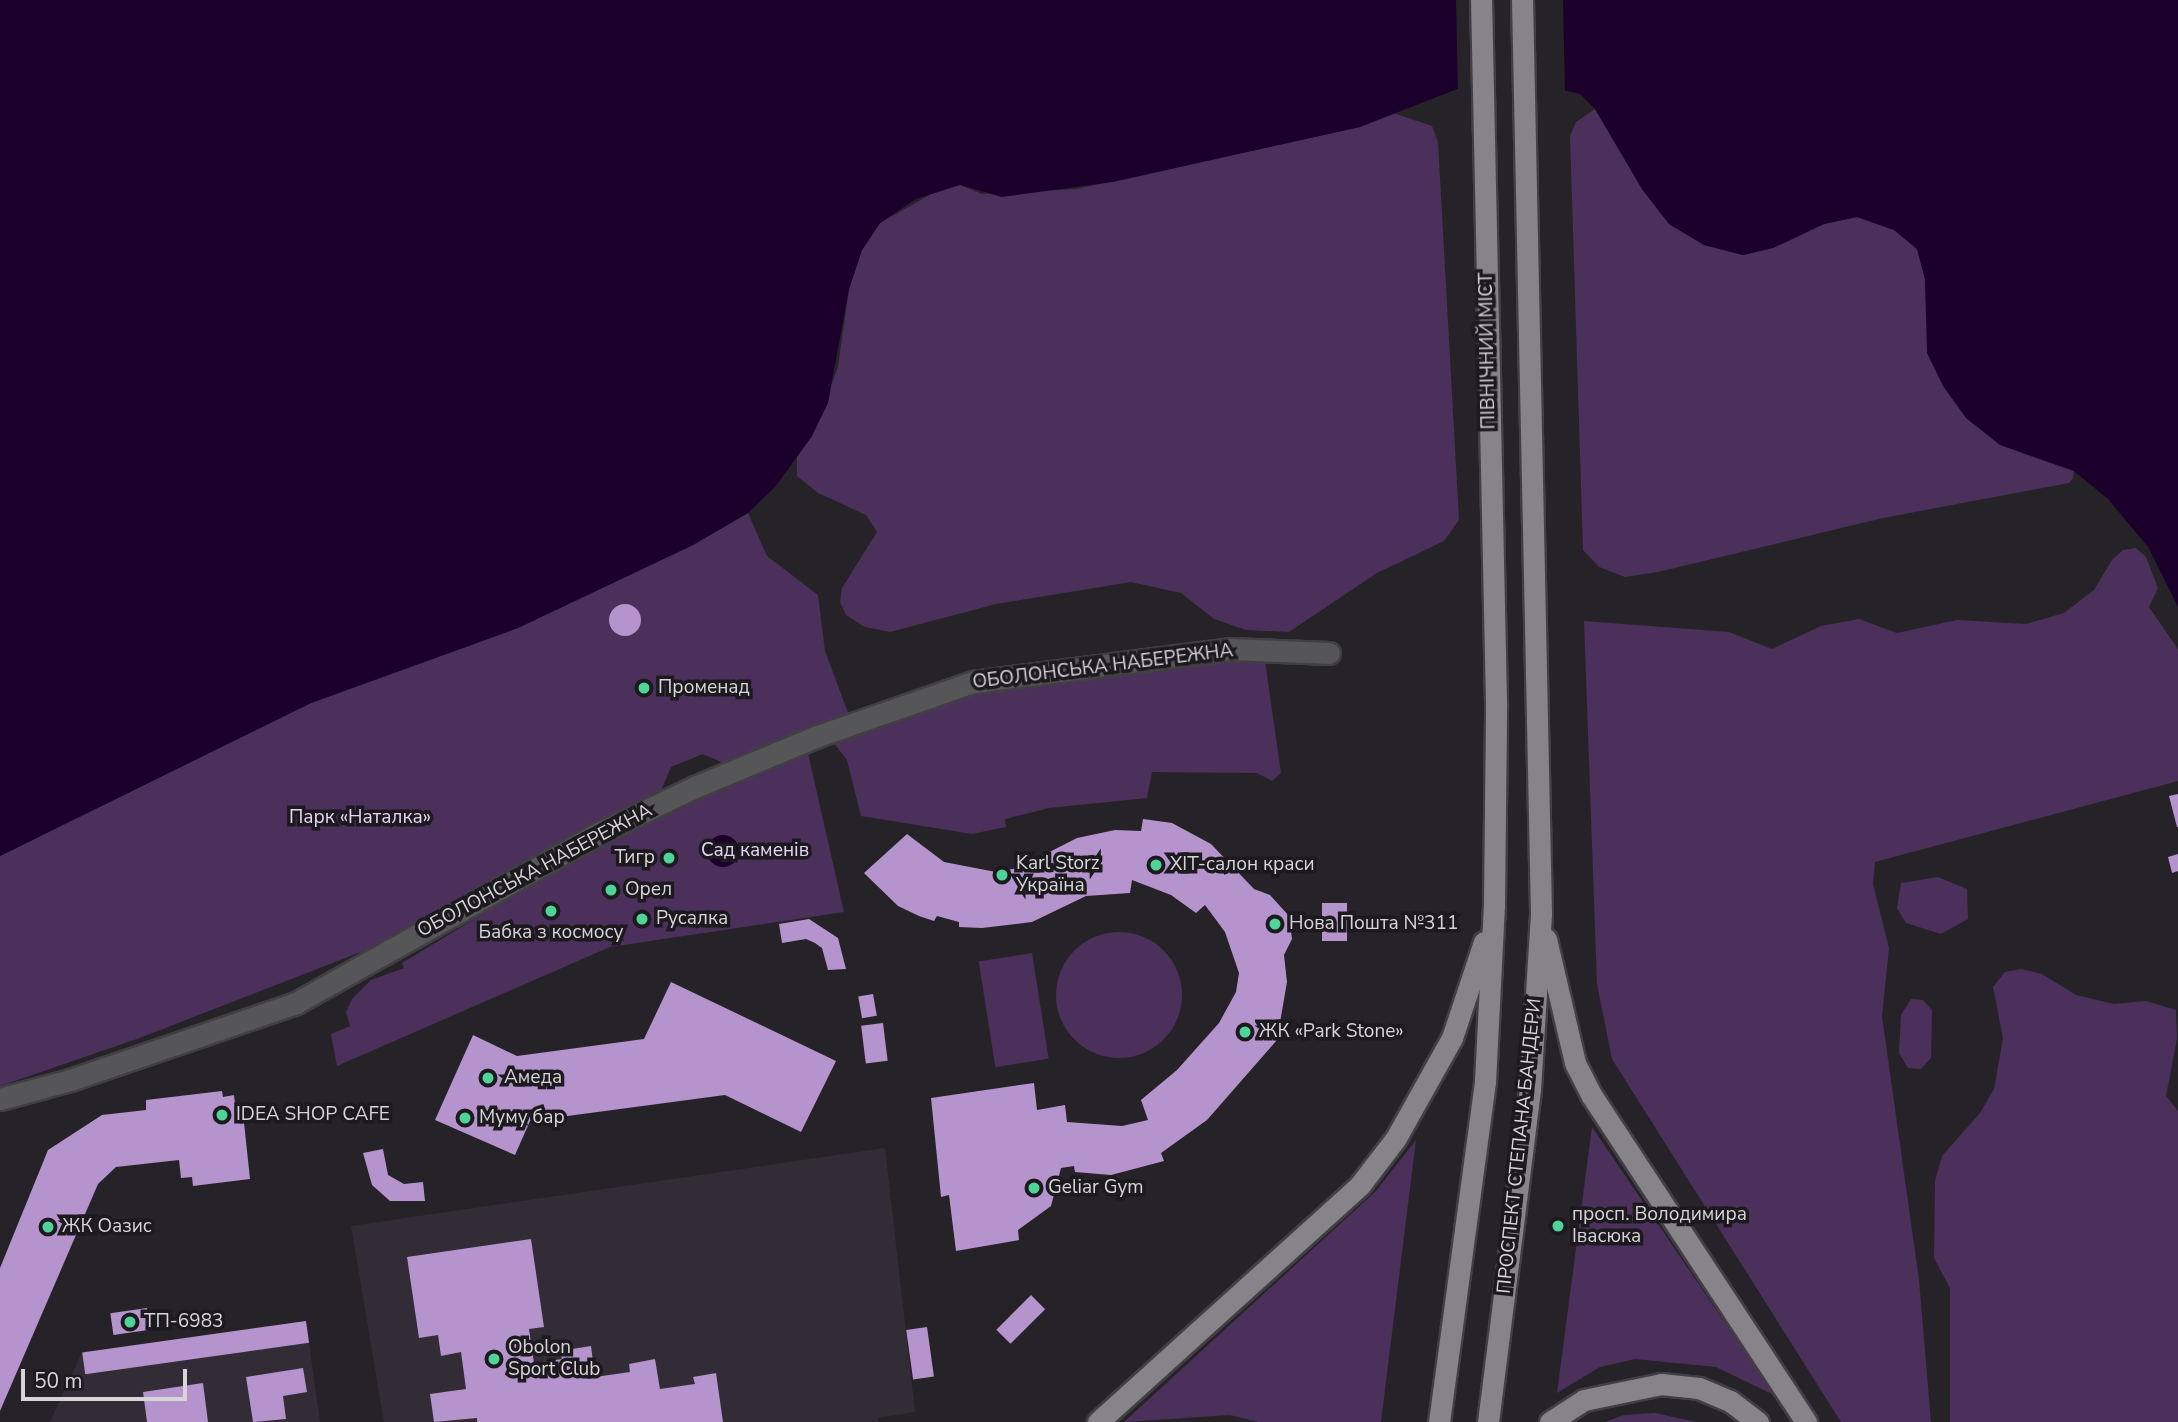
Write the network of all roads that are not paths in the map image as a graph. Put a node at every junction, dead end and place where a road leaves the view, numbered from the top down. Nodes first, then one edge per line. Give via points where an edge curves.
1 (1481, 0) edge
2 (1522, 0) edge
3 (1329, 653) dead end
4 (1494, 906) junction
5 (1541, 913) junction
6 (0, 1099) edge
7 (1098, 1422) edge
8 (1439, 1422) edge
9 (1488, 1422) edge
10 (1550, 1422) edge
11 (1758, 1422) edge
12 (1806, 1422) edge

1 - 4 main road, ПІВНІЧНИЙ МІСТ via 1496,702
2 - 5 main road, ПРОСПЕКТ СТЕПАНА БАНДЕРИ
3 - 6 street, ОБОЛОНСЬКА НАБЕРЕЖНА via 1230,649 973,681 815,737 695,787 593,836 296,1003 70,1080
4 - 7 main road via 1452,1038 1396,1138 1360,1185
4 - 8 main road via 1485,1082
5 - 9 main road, ПРОСПЕКТ СТЕПАНА БАНДЕРИ via 1530,1088
5 - 12 main road via 1575,1063 1600,1109
10 - 11 main road via 1584,1401 1661,1384 1699,1388 1730,1401

